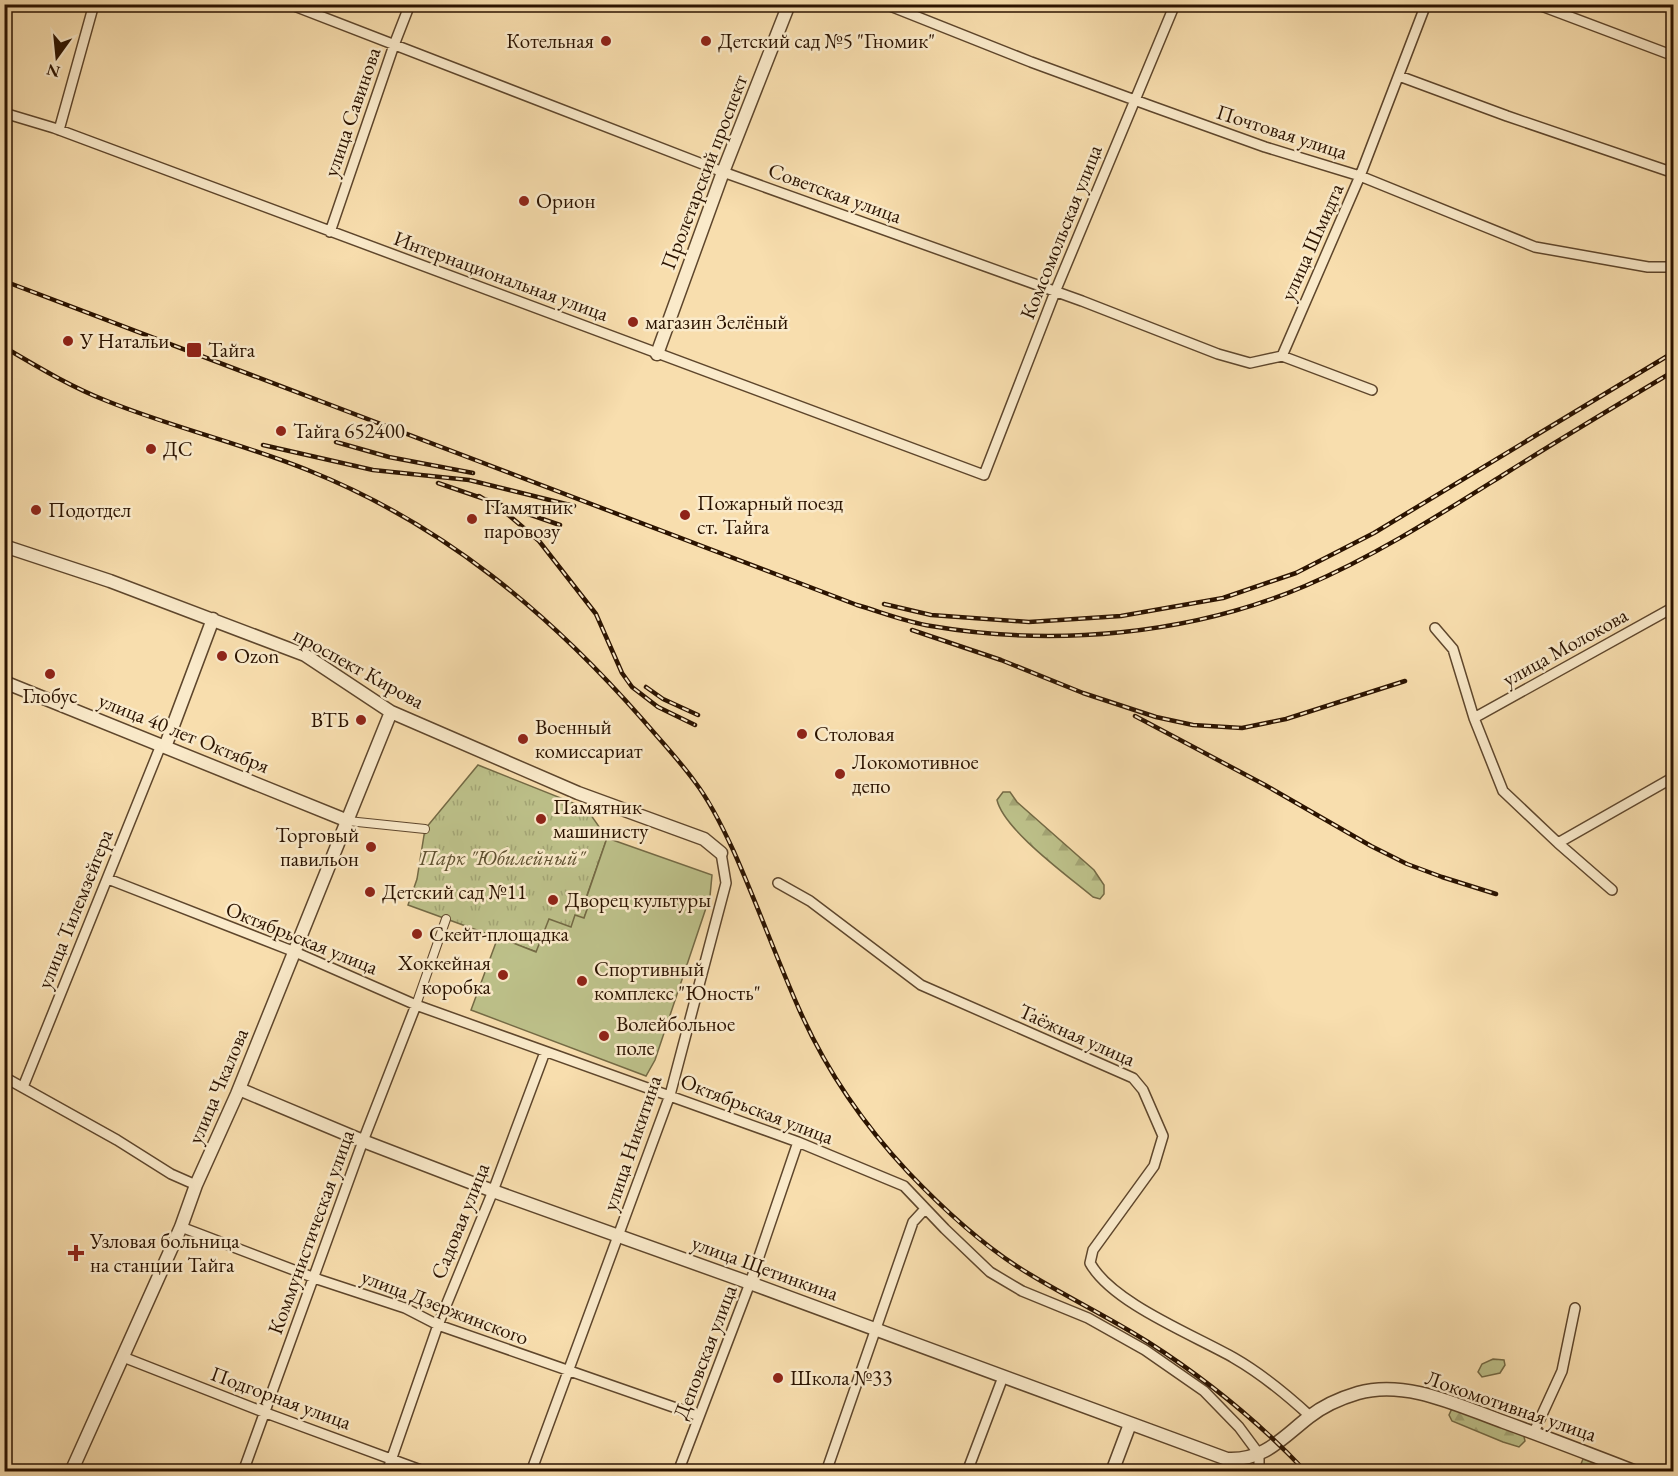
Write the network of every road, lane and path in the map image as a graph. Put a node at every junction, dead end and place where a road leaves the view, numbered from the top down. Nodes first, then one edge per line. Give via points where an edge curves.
1 (94, 4) edge
2 (289, 4) edge
3 (410, 4) edge
4 (789, 4) edge
5 (885, 4) edge
6 (1175, 4) edge
7 (1426, 4) edge
8 (1536, 4) edge
9 (394, 45) junction
10 (1674, 56) edge
11 (1399, 76) junction
12 (1135, 100) junction
13 (4, 113) edge
14 (59, 130) junction
15 (723, 172) junction
16 (1674, 173) edge
17 (1360, 176) junction
18 (330, 232) junction
19 (1674, 267) edge
20 (1055, 292) junction
21 (657, 354) junction
22 (1282, 356) junction
23 (1372, 390) dead end
24 (984, 475) joint
25 (4, 546) edge
26 (1674, 608) edge
27 (213, 619) junction
28 (1435, 628) dead end
29 (4, 682) edge
30 (391, 711) junction
31 (1474, 718) junction
32 (163, 746) junction
33 (1674, 777) edge
34 (348, 821) junction
35 (425, 829) dead end
36 (1558, 843) junction
37 (721, 853) joint
38 (108, 879) junction
39 (778, 883) dead end
40 (1612, 890) dead end
41 (446, 919) dead end
42 (294, 952) junction
43 (416, 1005) junction
44 (545, 1052) junction
45 (4, 1077) edge
46 (23, 1087) junction
47 (239, 1089) junction
48 (670, 1095) junction
49 (363, 1141) junction
50 (798, 1142) junction
51 (196, 1185) junction
52 (493, 1191) junction
53 (925, 1209) junction
54 (181, 1227) junction
55 (619, 1238) junction
56 (313, 1277) junction
57 (750, 1283) junction
58 (1575, 1308) dead end
59 (438, 1325) junction
60 (877, 1329) junction
61 (123, 1357) junction
62 (567, 1371) junction
63 (1003, 1377) junction
64 (266, 1413) junction
65 (699, 1416) junction
66 (1310, 1416) junction
67 (1130, 1424) junction
68 (1534, 1432) junction
69 (1279, 1443) joint
70 (1258, 1454) junction
71 (392, 1458) junction
72 (826, 1471) edge
73 (71, 1472) edge
74 (243, 1472) edge
75 (387, 1472) edge
76 (426, 1472) edge
77 (531, 1472) edge
78 (678, 1472) edge
79 (967, 1472) edge
80 (1112, 1472) edge
81 (1259, 1472) edge
82 (1636, 1472) edge

1 - 14 street
2 - 9 street, Советская улица
3 - 9 street, улица Савинова
4 - 15 street, Пролетарский проспект
5 - 12 street, Почтовая улица
6 - 12 street, Комсомольская улица
7 - 11 street, улица Шмидта
8 - 10 street
9 - 15 street, Советская улица
9 - 18 street, улица Савинова
11 - 16 street
11 - 17 street, улица Шмидта
12 - 17 street, Почтовая улица
12 - 20 street, Комсомольская улица
13 - 14 street, Интернациональная улица
14 - 18 street, Интернациональная улица
15 - 20 street, Советская улица
15 - 21 street, Пролетарский проспект
17 - 19 street, Почтовая улица via 1535,247 1648,267
17 - 22 street, улица Шмидта
18 - 21 street, Интернациональная улица
20 - 22 street, Советская улица via 1218,354 1250,363
20 - 24 street, Комсомольская улица
21 - 24 street, Интернациональная улица
22 - 23 street
25 - 27 street, проспект Кирова
26 - 31 street, улица Молокова
27 - 30 street, проспект Кирова via 305,654
27 - 32 street, улица Тилемзейгера
28 - 31 street via 1453,649
29 - 32 street, улица 40 лет Октября
30 - 34 street, улица Чкалова
30 - 37 street, проспект Кирова via 578,792 704,839
31 - 36 street via 1503,791
32 - 34 street, улица 40 лет Октября
32 - 38 street, улица Тилемзейгера
33 - 36 street
34 - 35 street
34 - 42 street, улица Чкалова
36 - 40 street
37 - 48 street, улица Никитина via 726,884
38 - 42 street, Октябрьская улица
38 - 46 street, улица Тилемзейгера
39 - 66 street, Таёжная улица via 810,901 921,985 1133,1078 1143,1090 1163,1136 1154,1166 1093,1250 1090,1263 1096,1274 1136,1304 1235,1358 1280,1388
41 - 43 street
42 - 43 street, Октябрьская улица
42 - 47 street, улица Чкалова
43 - 44 street, Октябрьская улица
43 - 49 street, Коммунистическая улица
44 - 48 street, Октябрьская улица
44 - 52 street, Садовая улица
45 - 46 street
46 - 51 street
47 - 49 street, улица Щетинкина
47 - 51 street, улица Чкалова
48 - 50 street, Октябрьская улица
48 - 55 street, улица Никитина
49 - 52 street, улица Щетинкина
49 - 56 street, Коммунистическая улица
50 - 53 street, Октябрьская улица via 904,1186
50 - 57 street, Деповская улица
51 - 54 street, улица Чкалова
52 - 55 street, улица Щетинкина
52 - 59 street, Садовая улица
53 - 60 street via 913,1222
53 - 70 street, Октябрьская улица via 990,1272 1007,1283 1088,1318 1180,1373 1223,1409
54 - 56 street, улица Дзержинского
54 - 61 street, улица Чкалова
55 - 57 street, улица Щетинкина
55 - 62 street, улица Никитина
56 - 59 street, улица Дзержинского via 405,1308
56 - 64 street, Коммунистическая улица
57 - 60 street, улица Щетинкина
57 - 65 street, Деповская улица
58 - 68 street via 1562,1371
59 - 62 street, улица Дзержинского
59 - 71 street, Садовая улица
60 - 63 street, улица Щетинкина
60 - 72 street
61 - 64 street, Подгорная улица
61 - 73 street, улица Чкалова
62 - 65 street, улица Дзержинского
62 - 77 street, улица Никитина
63 - 67 street, улица Щетинкина
63 - 79 street
64 - 71 street, Подгорная улица
64 - 74 street, Коммунистическая улица
65 - 78 street, Деповская улица
66 - 68 street, Локомотивная улица via 1358,1393 1393,1390 1435,1398
66 - 69 street, Локомотивная улица
67 - 70 street, улица Щетинкина via 1227,1459 1243,1460
67 - 80 street
68 - 82 street, Локомотивная улица
69 - 70 street, улица Щетинкина
70 - 81 street
71 - 75 street, Садовая улица
71 - 76 street, Подгорная улица

